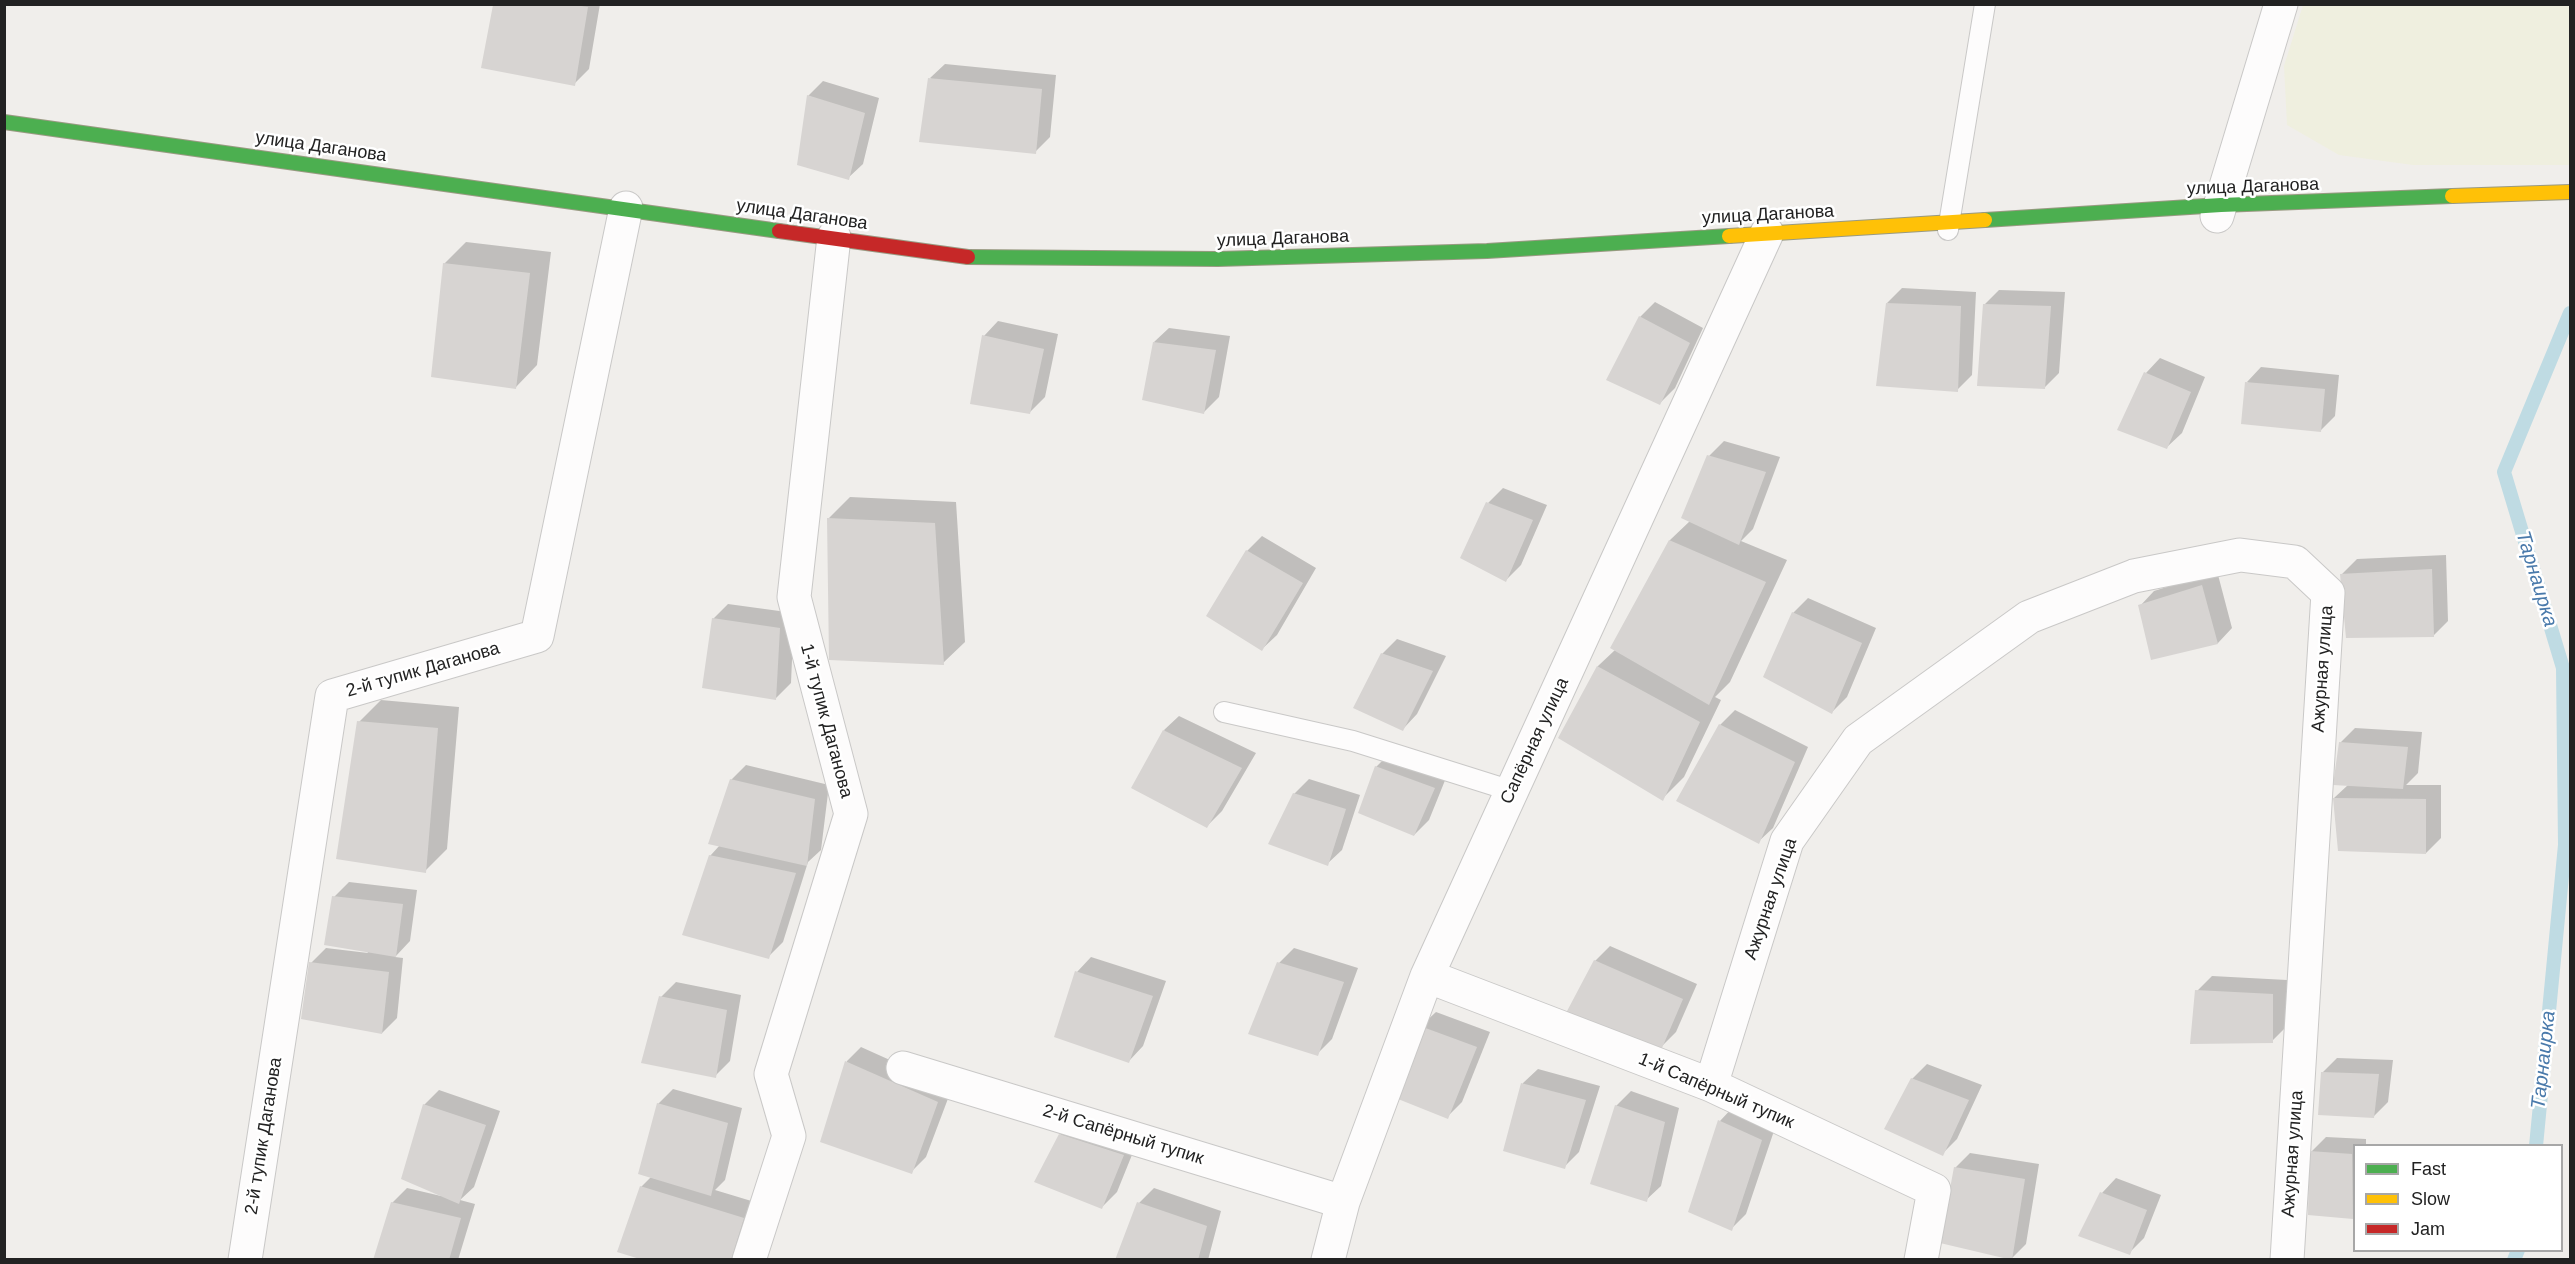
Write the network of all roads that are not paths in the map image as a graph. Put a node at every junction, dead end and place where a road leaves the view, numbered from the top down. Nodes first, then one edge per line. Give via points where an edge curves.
1 (1985, 4) edge
2 (2281, 4) edge
3 (4, 122) edge
4 (4, 132) edge
5 (2571, 192) edge
6 (2571, 204) edge
7 (2219, 211) junction
8 (625, 213) junction
9 (1949, 228) junction
10 (1765, 239) junction
11 (834, 242) junction
12 (1224, 712) dead end
13 (1512, 792) junction
14 (1427, 976) junction
15 (903, 1068) dead end
16 (1711, 1085) junction
17 (1343, 1202) junction
18 (245, 1260) edge
19 (749, 1260) edge
20 (1328, 1260) edge
21 (1921, 1260) edge
22 (2287, 1260) edge

1 - 9 lane
2 - 7 street
3 - 8 main road, улица Даганова
4 - 8 main road, улица Даганова
5 - 7 main road, улица Даганова
6 - 7 main road, улица Даганова
7 - 9 main road, улица Даганова
8 - 11 main road, улица Даганова
8 - 18 street, 2-й тупик Даганова via 537,636 332,696
9 - 10 main road, улица Даганова
10 - 11 main road, улица Даганова via 1488,262 1217,271 973,268
10 - 13 street, Сапёрная улица
11 - 19 street, 1-й тупик Даганова via 794,597 851,814 771,1074 789,1136
12 - 13 lane via 1353,741
13 - 14 street, Сапёрная улица
14 - 16 street, 1-й Сапёрный тупик
14 - 17 street, Сапёрная улица
15 - 17 street, 2-й Сапёрный тупик
16 - 21 street, 1-й Сапёрный тупик via 1934,1190
16 - 22 street, Ажурная улица via 1787,841 1858,740 2029,617 2134,576 2240,555 2295,562 2328,593
17 - 20 street, Сапёрная улица

